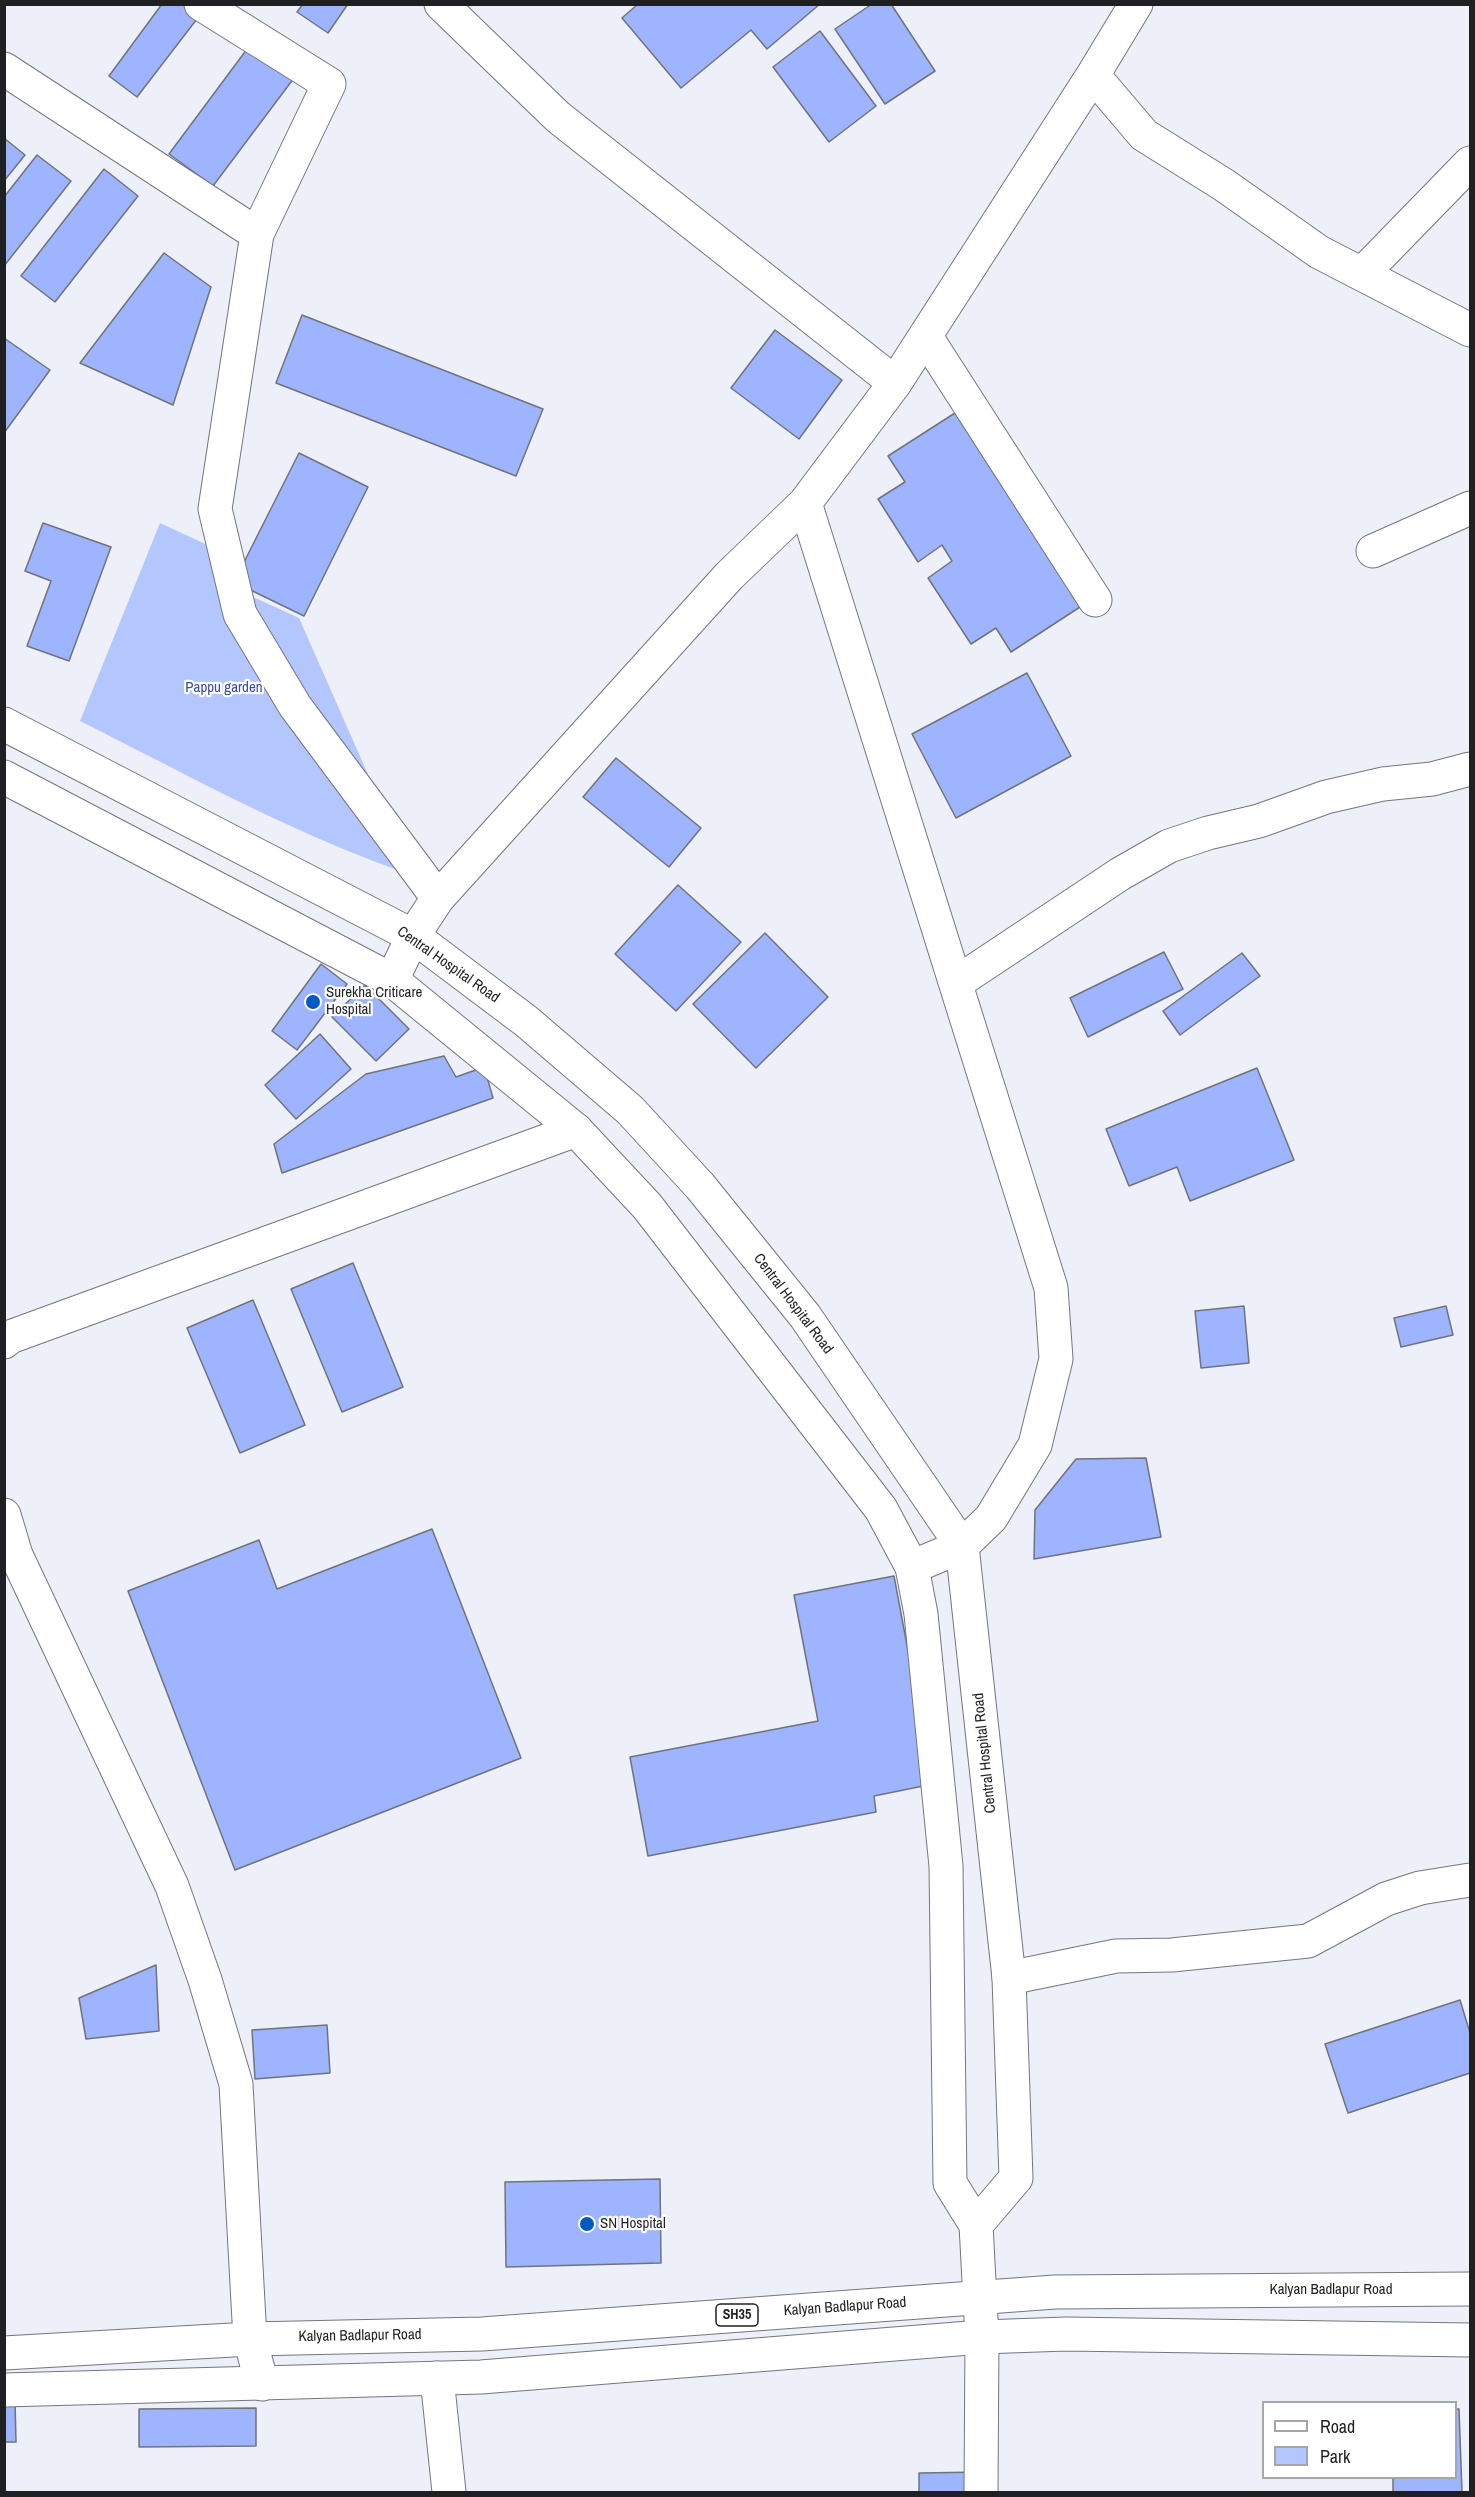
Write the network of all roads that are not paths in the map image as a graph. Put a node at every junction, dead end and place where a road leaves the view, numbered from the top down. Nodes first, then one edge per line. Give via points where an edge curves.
1 (201, 4) edge
2 (441, 4) edge
3 (1136, 4) edge
4 (4, 69) edge
5 (1093, 75) junction
6 (1470, 163) edge
7 (257, 234) junction
8 (1362, 274) junction
9 (1470, 330) edge
10 (926, 337) junction
11 (895, 383) junction
12 (805, 503) junction
13 (1470, 508) edge
14 (1374, 551) dead end
15 (1095, 600) dead end
16 (4, 724) edge
17 (1470, 769) edge
18 (4, 777) edge
19 (438, 898) junction
20 (413, 936) junction
21 (392, 980) junction
22 (956, 983) junction
23 (576, 1130) junction
24 (4, 1342) edge
25 (4, 1515) edge
26 (962, 1546) junction
27 (912, 1567) junction
28 (1470, 1880) edge
29 (1009, 1978) junction
30 (976, 2225) junction
31 (1470, 2289) edge
32 (980, 2298) junction
33 (982, 2337) junction
34 (250, 2339) junction
35 (1470, 2340) edge
36 (4, 2353) edge
37 (437, 2378) junction
38 (262, 2384) junction
39 (4, 2390) edge
40 (449, 2493) edge
41 (981, 2493) edge

1 - 7 street via 329,84
2 - 11 street via 558,117
3 - 5 street
4 - 7 street
5 - 8 street via 1144,135 1319,252
5 - 10 street
6 - 8 street
7 - 19 street via 215,509 240,614 295,706
8 - 9 street
10 - 11 street
10 - 15 street
11 - 12 street
12 - 19 street via 729,576
12 - 22 street
13 - 14 street
16 - 20 street, Central Hospital Road
17 - 22 street via 1326,797 1169,846
18 - 21 street
19 - 20 street
20 - 21 street
20 - 26 street, Central Hospital Road via 526,1021 630,1110 700,1186 805,1316
21 - 23 street
22 - 26 street via 1052,1288 1056,1359 1035,1445 991,1518
23 - 24 street
23 - 27 street via 647,1206 881,1509
25 - 34 street via 16,1554 172,1886 205,1980 236,2084
26 - 27 street
26 - 29 street, Central Hospital Road
27 - 30 street via 921,1614 946,1866 950,2183
28 - 29 street via 1420,1888 1386,1899 1308,1941 1116,1956
29 - 30 street, Central Hospital Road via 1016,2178
30 - 32 street
31 - 32 street, Kalyan Badlapur Road / SH35 via 1055,2292
32 - 33 street
32 - 34 street, Kalyan Badlapur Road / SH35 via 482,2334
33 - 35 street via 1066,2334
33 - 37 street
33 - 41 street
34 - 36 street, Kalyan Badlapur Road / SH35
34 - 38 street
37 - 38 street
37 - 40 street
38 - 39 street

